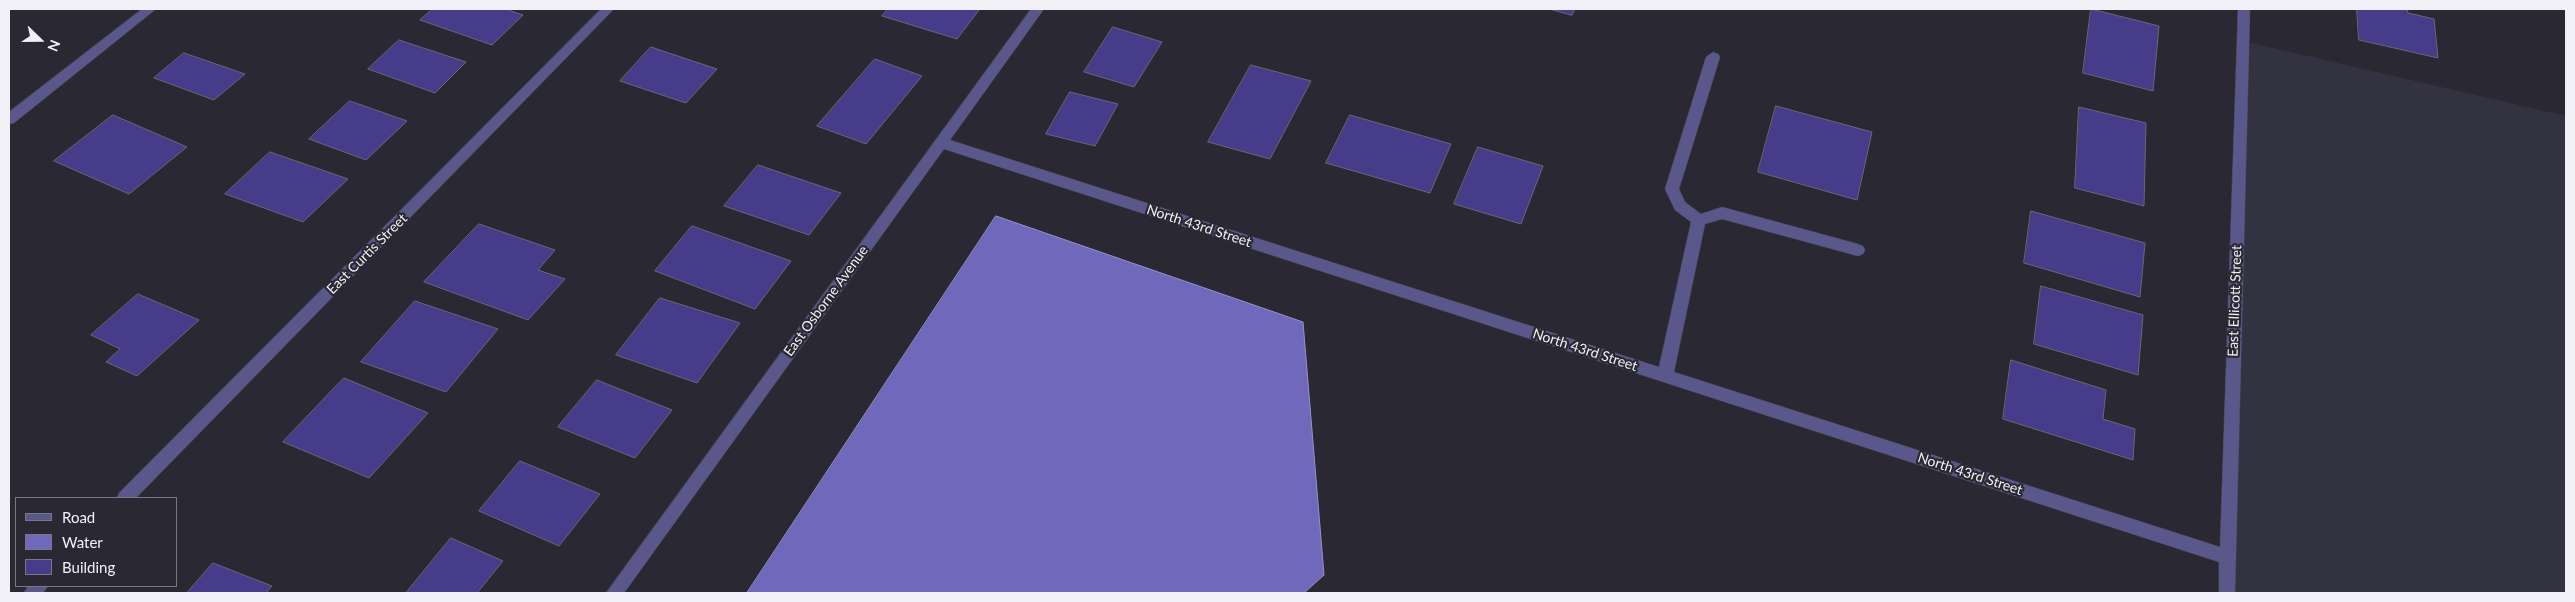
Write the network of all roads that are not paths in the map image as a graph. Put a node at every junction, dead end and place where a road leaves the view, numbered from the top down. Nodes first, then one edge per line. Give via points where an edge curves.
1 (150, 9) edge
2 (608, 9) edge
3 (1038, 9) edge
4 (2244, 9) edge
5 (1713, 57) dead end
6 (9, 119) edge
7 (942, 143) junction
8 (1700, 220) junction
9 (1858, 250) dead end
10 (1665, 376) junction
11 (126, 497) edge
12 (2228, 557) junction
13 (614, 593) edge
14 (2227, 593) edge

1 - 6 street
2 - 11 street, East Curtis Street
3 - 7 street, East Osborne Avenue
4 - 12 street, East Ellicott Street
5 - 8 street via 1672,189 1680,206
7 - 10 street, North 43rd Street
7 - 13 street, East Osborne Avenue
8 - 9 street via 1722,212
8 - 10 street
10 - 12 street, North 43rd Street
12 - 14 street, East Ellicott Street

